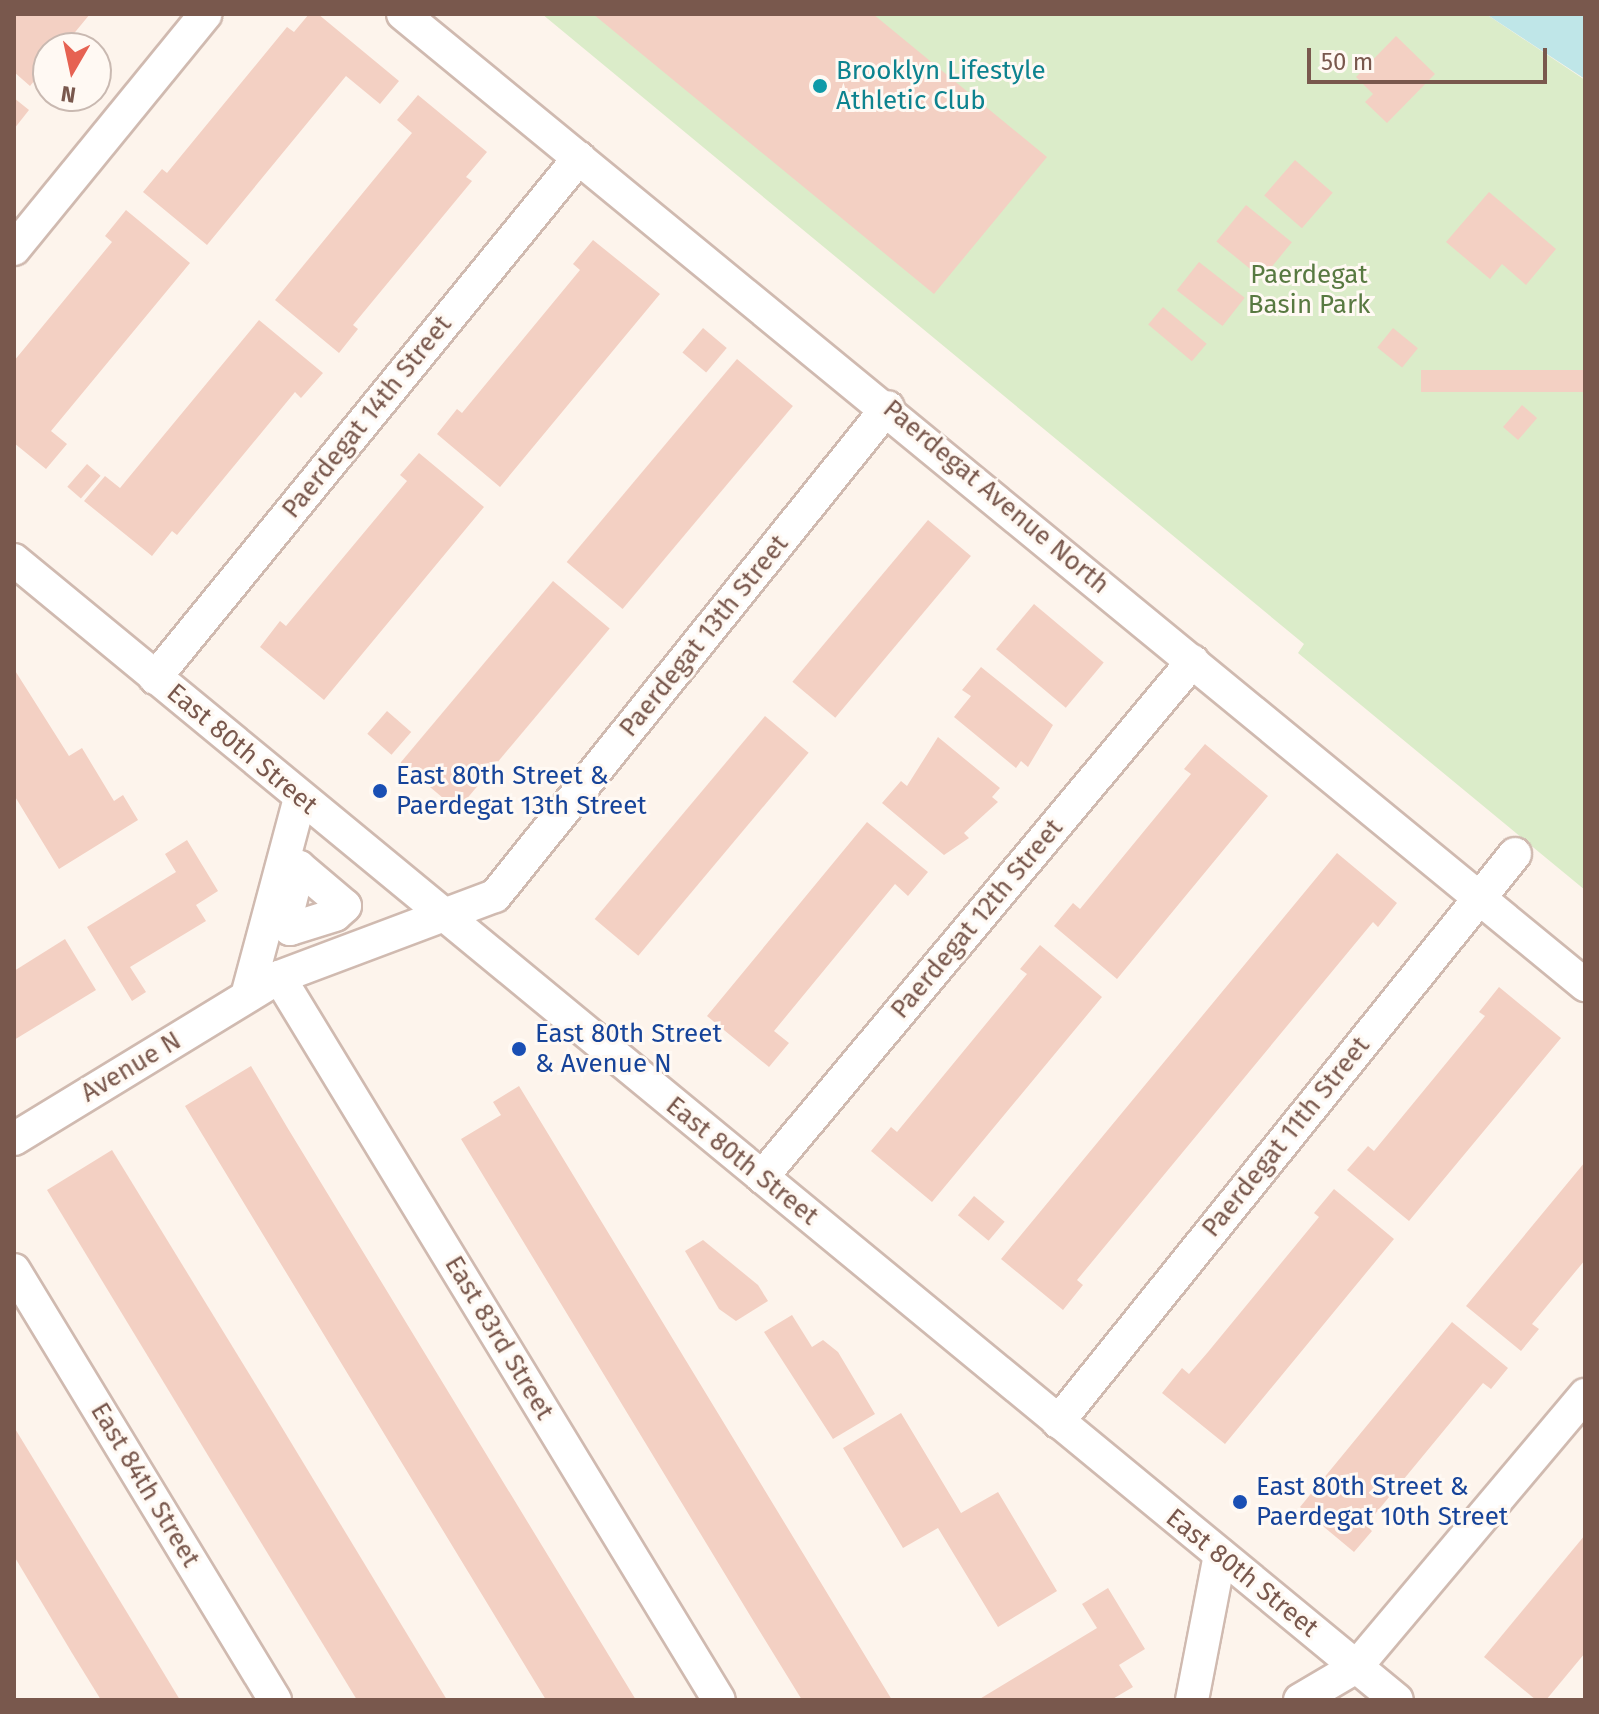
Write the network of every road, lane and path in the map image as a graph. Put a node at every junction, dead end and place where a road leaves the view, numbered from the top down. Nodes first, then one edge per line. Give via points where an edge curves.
1 (206, 14) edge
2 (403, 14) edge
3 (579, 158) junction
4 (14, 249) edge
5 (888, 407) junction
6 (14, 560) edge
7 (1193, 661) junction
8 (155, 678) junction
9 (300, 798) junction
10 (1515, 854) dead end
11 (1478, 897) junction
12 (441, 914) junction
13 (279, 977) junction
14 (1585, 985) edge
15 (247, 996) junction
16 (14, 1139) edge
17 (762, 1177) junction
18 (14, 1270) edge
19 (1585, 1395) edge
20 (1058, 1422) junction
21 (1220, 1555) junction
22 (1356, 1667) junction
23 (275, 1700) edge
24 (719, 1700) edge
25 (1192, 1700) edge
26 (1300, 1700) edge
27 (1397, 1700) edge

1 - 4 street
2 - 3 street, Paerdegat Avenue North
3 - 5 street, Paerdegat Avenue North
3 - 8 street, Paerdegat 14th Street
5 - 7 street, Paerdegat Avenue North
5 - 12 street, Paerdegat 13th Street via 495,896
6 - 8 street, East 80th Street
7 - 11 street, Paerdegat Avenue North
7 - 17 street, Paerdegat 12th Street
8 - 9 street, East 80th Street
9 - 12 street, East 80th Street
9 - 15 street
10 - 11 street, Paerdegat 11th Street
11 - 14 street, Paerdegat Avenue North
11 - 20 street, Paerdegat 11th Street
12 - 13 street, Avenue N
12 - 17 street, East 80th Street
13 - 15 street, Avenue N
13 - 24 street, East 83rd Street
15 - 16 street, Avenue N
17 - 20 street, East 80th Street
18 - 23 street, East 84th Street
19 - 22 street
20 - 21 street, East 80th Street
21 - 22 street, East 80th Street
21 - 25 street
22 - 26 street
22 - 27 street, East 80th Street

